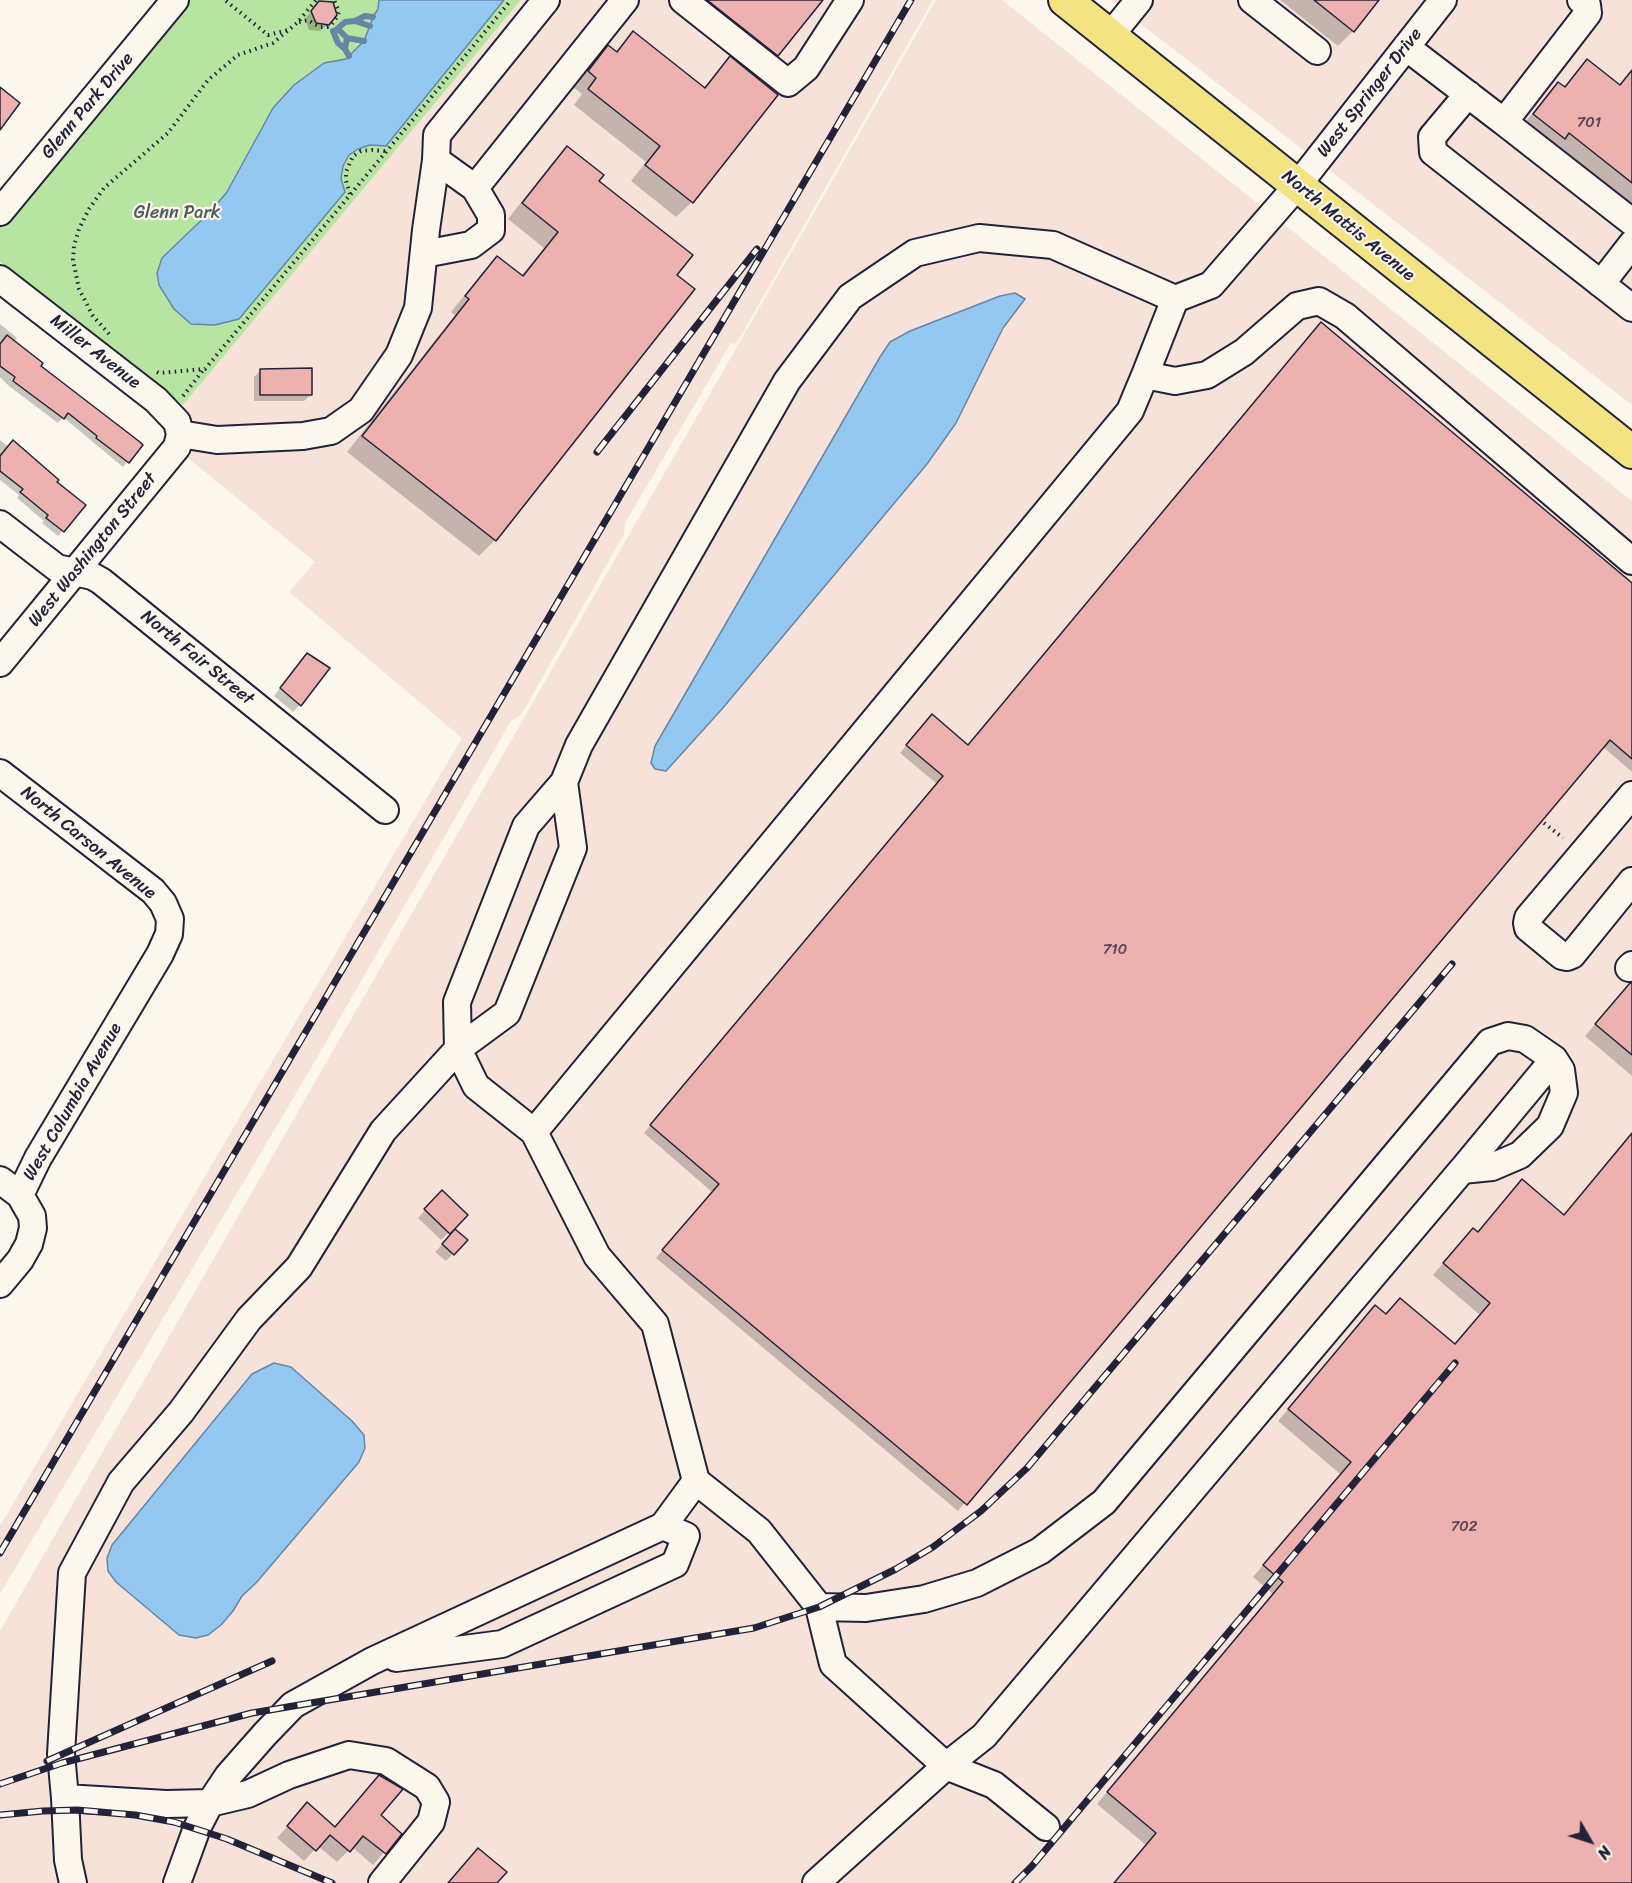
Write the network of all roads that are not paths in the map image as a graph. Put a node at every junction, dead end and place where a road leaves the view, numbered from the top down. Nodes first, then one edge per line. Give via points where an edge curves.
1 (175, 0) edge
2 (546, 0) edge
3 (625, 0) edge
4 (682, 0) edge
5 (849, 0) edge
6 (1065, 0) edge
7 (1139, 0) edge
8 (1252, 0) edge
9 (1442, 0) edge
10 (1581, 0) edge
11 (1110, 36) junction
12 (1406, 47) junction
13 (1317, 51) dead end
14 (1468, 94) junction
15 (1504, 122) junction
16 (436, 160) junction
17 (1297, 186) junction
18 (475, 188) junction
19 (0, 212) edge
20 (1632, 222) edge
21 (1632, 244) edge
22 (424, 254) junction
23 (0, 279) edge
24 (1601, 284) junction
25 (1175, 299) junction
26 (1632, 308) edge
27 (1145, 375) junction
28 (180, 434) junction
29 (1632, 452) edge
30 (0, 524) edge
31 (1632, 561) edge
32 (74, 573) junction
33 (0, 663) edge
34 (0, 773) edge
35 (564, 782) junction
36 (1632, 795) edge
37 (385, 810) dead end
38 (1632, 881) edge
39 (170, 919) joint
40 (458, 1049) junction
41 (1554, 1059) junction
42 (534, 1132) junction
43 (1462, 1170) junction
44 (10, 1187) edge
45 (0, 1284) edge
46 (696, 1481) junction
47 (663, 1526) junction
48 (819, 1607) junction
49 (372, 1661) junction
50 (946, 1766) junction
51 (64, 1798) junction
52 (210, 1803) junction
53 (1046, 1827) dead end
54 (73, 1883) edge
55 (177, 1883) edge
56 (381, 1883) edge
57 (816, 1883) edge

1 - 19 street, Glenn Park Drive
2 - 16 street via 437,135
3 - 18 street
4 - 5 street via 788,83 806,68
6 - 11 main road, North Mattis Avenue
7 - 11 street
8 - 13 street
9 - 12 street, West Springer Drive
10 - 15 street via 1588,13
11 - 17 main road, North Mattis Avenue
12 - 14 street
12 - 17 street, West Springer Drive
14 - 15 street
14 - 24 street via 1432,137 1433,152
15 - 20 street
16 - 18 street
16 - 22 street
17 - 25 street, West Springer Drive via 1211,285
17 - 29 main road, North Mattis Avenue
18 - 22 street via 490,215 491,230 471,244
21 - 24 street
22 - 28 street via 418,308 399,355 361,410 331,431 303,436 217,440
23 - 28 street, Miller Avenue via 156,400 177,422
24 - 26 street
25 - 27 street
25 - 35 street via 1053,245 979,238 915,253 850,297 787,381 579,745
27 - 31 street via 1175,381 1207,375 1244,352 1297,306 1319,301 1345,316
27 - 42 street via 1130,411
28 - 32 street, West Washington Street via 177,447
30 - 32 street, North Fair Street via 57,568
32 - 33 street, West Washington Street
32 - 37 street, North Fair Street via 101,581
34 - 39 street, North Carson Avenue via 153,891
35 - 40 street via 526,826 458,1002
35 - 40 street via 573,848 507,1013
36 - 38 street via 1528,918 1528,928 1562,956 1572,955
39 - 44 street, West Columbia Avenue via 170,934 160,954 38,1158
40 - 42 street via 476,1086
40 - 51 street via 383,1131 299,1267 249,1319 181,1412 121,1482 72,1573 61,1754
41 - 43 street
41 - 43 street via 1561,1070 1564,1093 1550,1126 1520,1155 1492,1167
41 - 48 street via 1525,1038 1508,1036 1490,1042 1104,1502 1040,1551 977,1583 924,1599 866,1608
42 - 46 street via 597,1256 655,1324
43 - 50 street via 1014,1702 984,1736
44 - 45 street, West Columbia Avenue via 32,1216 33,1228 20,1260
46 - 47 street
46 - 48 street via 759,1531
47 - 49 street
47 - 49 street via 686,1536 675,1564 502,1644
48 - 50 street via 833,1664
49 - 52 street via 293,1705 228,1776
50 - 53 street via 994,1785
50 - 57 street
51 - 52 street
51 - 54 street
52 - 55 street
52 - 56 street via 248,1794 349,1755 386,1761 427,1787 436,1803 431,1822

